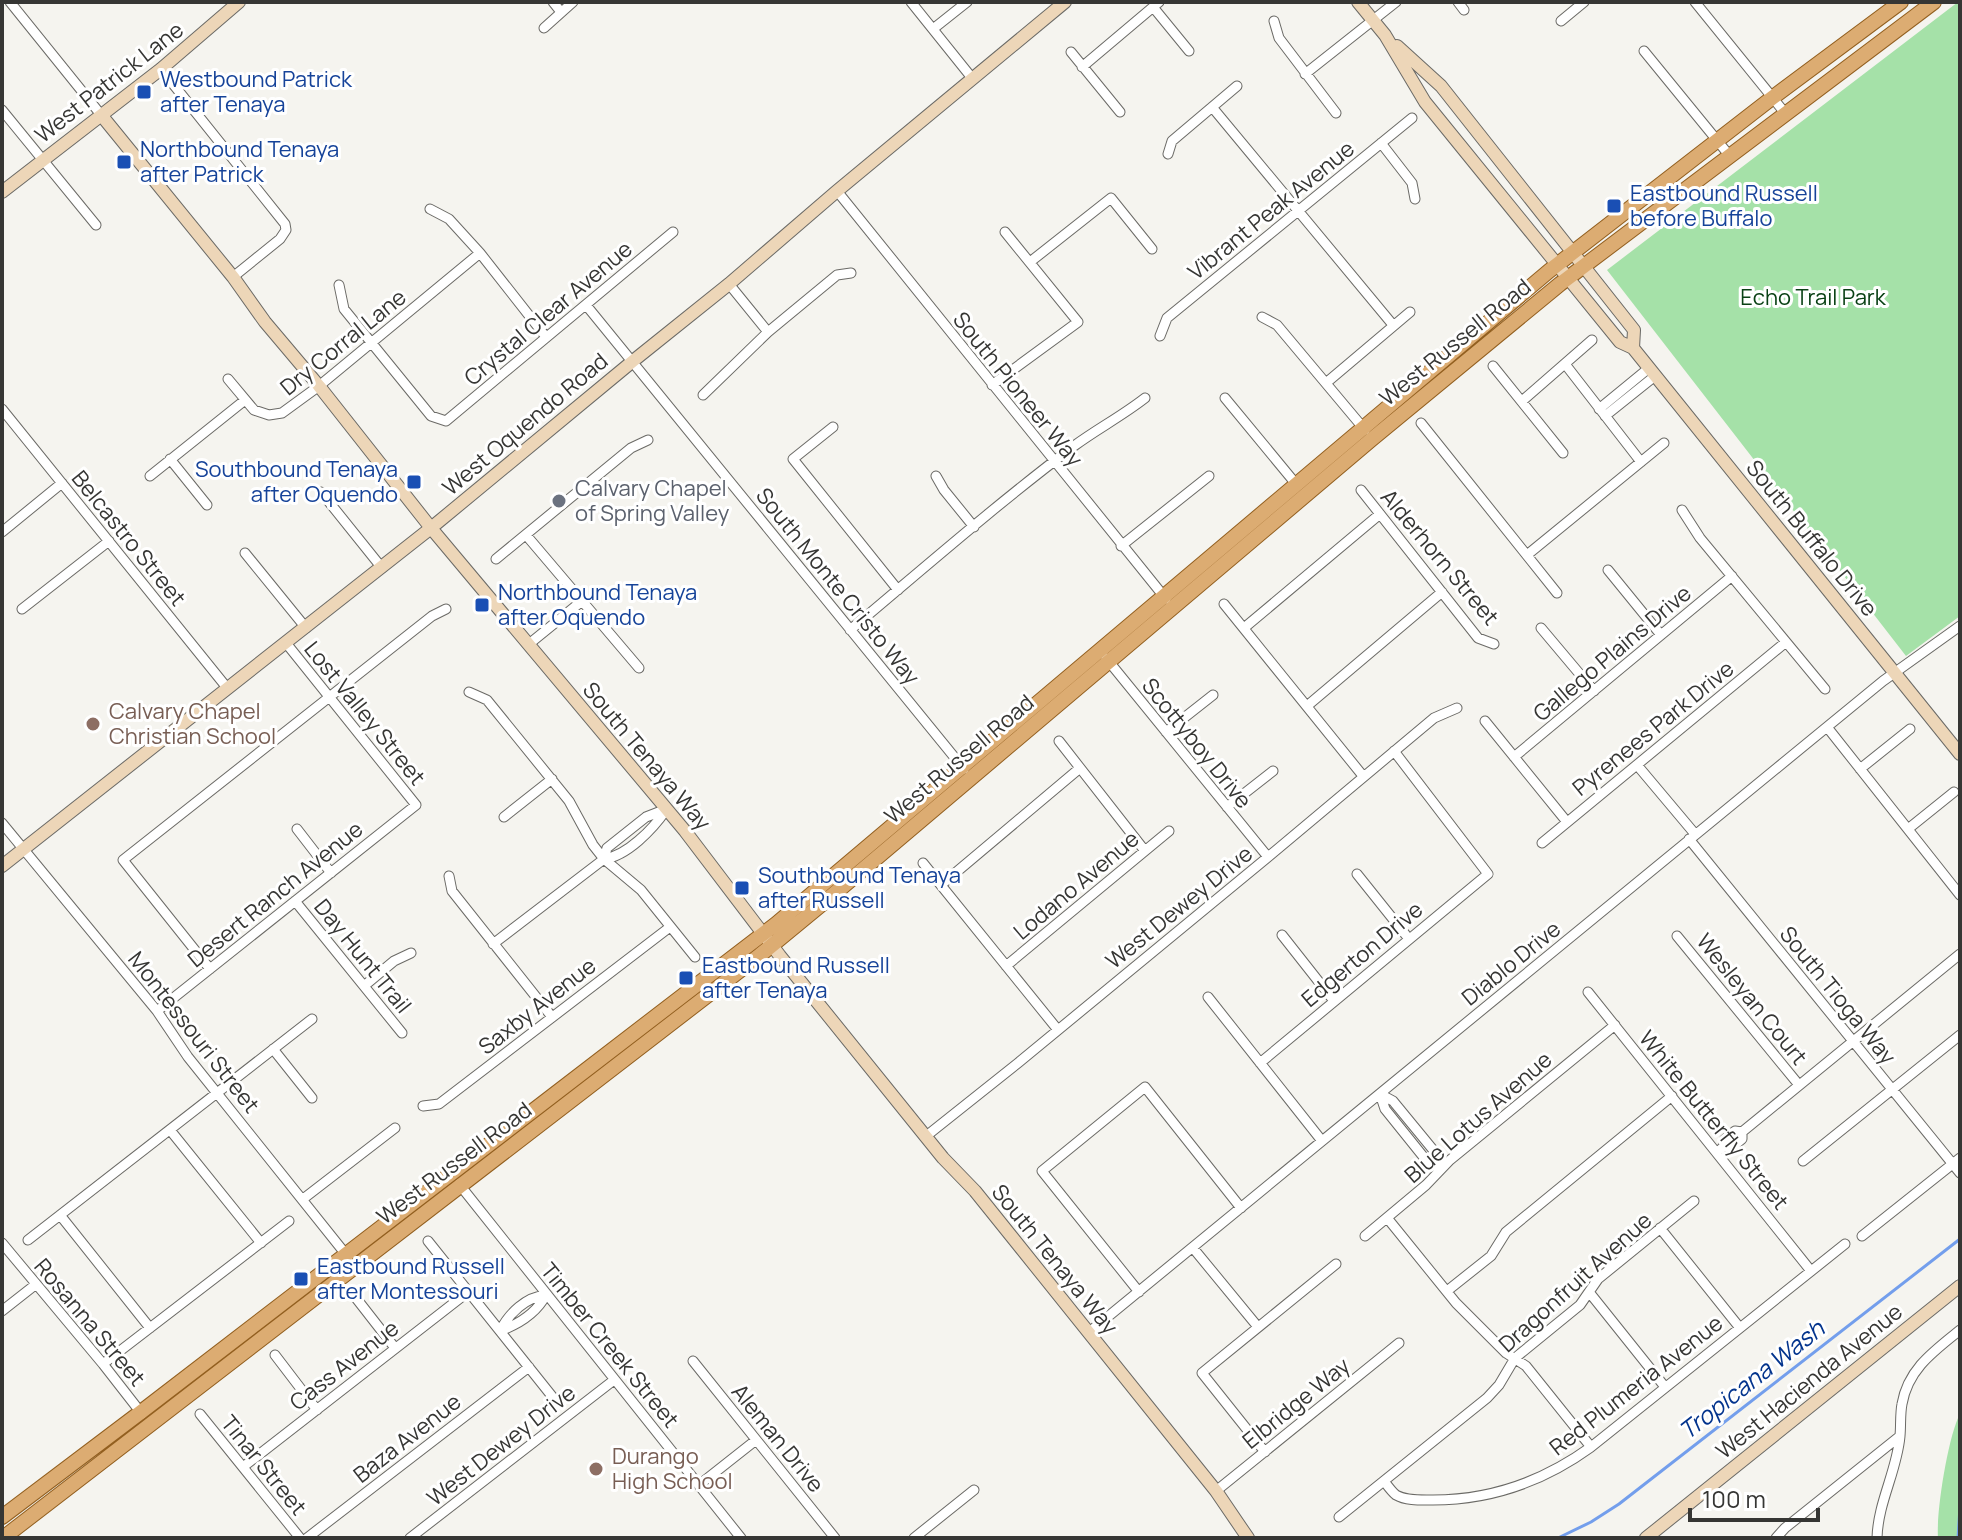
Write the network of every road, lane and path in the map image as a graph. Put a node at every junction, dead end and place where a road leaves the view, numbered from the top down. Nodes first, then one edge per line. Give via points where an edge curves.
1 (10, 2) edge
2 (239, 2) edge
3 (553, 2) edge
4 (573, 2) edge
5 (911, 2) edge
6 (967, 2) edge
7 (1065, 2) edge
8 (1358, 2) edge
9 (1396, 2) edge
10 (1584, 2) edge
11 (1695, 2) edge
12 (1901, 2) edge
13 (1934, 2) edge
14 (1156, 5) edge
15 (561, 12) junction
16 (1372, 20) junction
17 (1274, 21) dead end
18 (1561, 21) dead end
19 (544, 28) dead end
20 (1865, 28) junction
21 (933, 29) junction
22 (1385, 35) junction
23 (1878, 44) junction
24 (1189, 51) dead end
25 (1644, 51) dead end
26 (1071, 52) dead end
27 (1082, 67) junction
28 (161, 69) junction
29 (1305, 74) junction
30 (972, 78) junction
31 (1237, 86) dead end
32 (1772, 98) junction
33 (1212, 107) junction
34 (2, 110) edge
35 (1120, 112) dead end
36 (1336, 113) dead end
37 (1785, 113) junction
38 (102, 116) junction
39 (1412, 118) dead end
40 (1717, 140) junction
41 (1381, 143) junction
42 (1168, 154) dead end
43 (1729, 155) junction
44 (43, 160) junction
45 (837, 191) junction
46 (2, 192) edge
47 (1415, 199) dead end
48 (430, 209) dead end
49 (1297, 211) junction
50 (96, 225) dead end
51 (673, 232) dead end
52 (1005, 232) dead end
53 (1152, 249) dead end
54 (1572, 251) junction
55 (480, 253) junction
56 (1030, 262) junction
57 (1556, 264) junction
58 (1583, 265) junction
59 (851, 273) dead end
60 (233, 277) junction
61 (1568, 278) junction
62 (729, 284) junction
63 (339, 285) dead end
64 (586, 305) junction
65 (1410, 312) dead end
66 (1262, 317) dead end
67 (1393, 325) junction
68 (768, 332) junction
69 (1160, 336) dead end
70 (546, 337) junction
71 (1592, 340) dead end
72 (372, 342) junction
73 (1633, 348) junction
74 (633, 361) junction
75 (1565, 364) junction
76 (1493, 366) dead end
77 (1652, 372) junction
78 (228, 379) dead end
79 (1326, 383) junction
80 (992, 385) junction
81 (319, 386) junction
82 (703, 395) dead end
83 (1145, 398) dead end
84 (1225, 398) dead end
85 (245, 400) junction
86 (1522, 401) junction
87 (2, 409) edge
88 (1602, 413) junction
89 (1421, 423) dead end
90 (833, 427) dead end
91 (1368, 433) junction
92 (648, 440) dead end
93 (1664, 443) dead end
94 (1563, 453) dead end
95 (170, 459) junction
96 (1054, 462) junction
97 (1641, 462) junction
98 (150, 476) dead end
99 (936, 476) dead end
100 (1209, 476) dead end
101 (62, 483) junction
102 (1296, 484) junction
103 (1361, 490) dead end
104 (321, 492) dead end
105 (207, 505) dead end
106 (1682, 510) dead end
107 (1380, 514) junction
108 (974, 527) junction
109 (431, 528) junction
110 (2, 532) edge
111 (526, 535) junction
112 (109, 541) junction
113 (1121, 546) junction
114 (245, 553) dead end
115 (1527, 555) junction
116 (496, 559) dead end
117 (382, 568) junction
118 (1608, 570) dead end
119 (1732, 576) junction
120 (898, 590) junction
121 (1442, 592) junction
122 (1557, 593) dead end
123 (582, 601) junction
124 (1168, 602) junction
125 (1224, 604) dead end
126 (22, 609) dead end
127 (446, 609) dead end
128 (1960, 626) edge
129 (306, 628) junction
130 (1244, 628) junction
131 (1541, 628) dead end
132 (850, 630) junction
133 (1661, 635) junction
134 (1786, 642) junction
135 (286, 643) junction
136 (529, 644) junction
137 (1494, 644) dead end
138 (1104, 656) junction
139 (639, 668) dead end
140 (1896, 673) junction
141 (228, 689) junction
142 (1825, 689) dead end
143 (1594, 691) junction
144 (469, 692) dead end
145 (1213, 695) dead end
146 (329, 697) junction
147 (1307, 706) junction
148 (1457, 708) dead end
149 (1485, 721) dead end
150 (1827, 727) junction
151 (1910, 729) dead end
152 (1166, 732) junction
153 (1059, 741) dead end
154 (1394, 751) junction
155 (1960, 754) edge
156 (1514, 757) junction
157 (1637, 765) junction
158 (1080, 768) junction
159 (1860, 769) junction
160 (1273, 771) dead end
161 (966, 772) junction
162 (1363, 776) junction
163 (552, 779) junction
164 (1954, 792) dead end
165 (416, 805) joint
166 (1227, 807) junction
167 (666, 810) junction
168 (504, 817) dead end
169 (1567, 822) junction
170 (2, 823) edge
171 (297, 829) dead end
172 (1908, 829) junction
173 (1169, 831) dead end
174 (1692, 837) junction
175 (1542, 843) dead end
176 (24, 848) junction
177 (1145, 851) junction
178 (1268, 857) junction
179 (604, 859) junction
180 (923, 863) dead end
181 (2, 866) edge
182 (331, 873) junction
183 (1357, 874) dead end
184 (449, 876) dead end
185 (941, 885) junction
186 (1958, 890) edge
187 (295, 901) junction
188 (670, 927) junction
189 (1282, 935) dead end
190 (1677, 936) dead end
191 (1409, 939) junction
192 (768, 940) junction
193 (493, 944) junction
194 (411, 953) dead end
195 (1960, 954) edge
196 (695, 957) dead end
197 (1006, 966) junction
198 (210, 969) junction
199 (364, 986) junction
200 (1588, 992) dead end
201 (1208, 997) dead end
202 (1334, 1001) junction
203 (157, 1011) junction
204 (552, 1017) junction
205 (312, 1019) dead end
206 (1615, 1025) junction
207 (1058, 1030) junction
208 (402, 1033) dead end
209 (1960, 1035) edge
210 (1853, 1041) junction
211 (273, 1049) junction
212 (1260, 1063) junction
213 (1799, 1085) junction
214 (1892, 1089) junction
215 (217, 1093) junction
216 (1380, 1094) junction
217 (1672, 1096) junction
218 (312, 1098) dead end
219 (423, 1106) dead end
220 (395, 1128) dead end
221 (170, 1130) junction
222 (925, 1137) junction
223 (1322, 1141) junction
224 (1721, 1149) junction
225 (1803, 1161) dead end
226 (1956, 1161) edge
227 (1441, 1168) junction
228 (1960, 1173) edge
229 (456, 1180) junction
230 (303, 1199) junction
231 (1694, 1201) dead end
232 (1241, 1208) junction
233 (60, 1215) junction
234 (1388, 1219) junction
235 (289, 1221) dead end
236 (1660, 1228) junction
237 (1365, 1236) dead end
238 (1862, 1236) dead end
239 (28, 1240) dead end
240 (428, 1241) dead end
241 (2, 1243) edge
242 (261, 1243) junction
243 (1845, 1244) dead end
244 (1193, 1248) junction
245 (351, 1260) junction
246 (1336, 1264) dead end
247 (1811, 1271) junction
248 (35, 1285) junction
249 (1960, 1286) edge
250 (1447, 1291) junction
251 (468, 1292) junction
252 (1139, 1292) junction
253 (1589, 1292) junction
254 (546, 1295) junction
255 (356, 1298) dead end
256 (2, 1311) edge
257 (1258, 1327) junction
258 (150, 1328) junction
259 (1740, 1328) junction
260 (1960, 1330) edge
261 (500, 1331) junction
262 (1088, 1333) junction
263 (1399, 1343) dead end
264 (395, 1348) junction
265 (275, 1355) dead end
266 (1515, 1358) junction
267 (693, 1361) dead end
268 (103, 1364) junction
269 (529, 1367) junction
270 (614, 1380) junction
271 (1665, 1387) junction
272 (555, 1400) dead end
273 (317, 1410) junction
274 (200, 1414) dead end
275 (145, 1418) junction
276 (1900, 1436) junction
277 (756, 1440) junction
278 (1591, 1447) junction
279 (1265, 1452) junction
280 (243, 1467) junction
281 (1384, 1481) junction
282 (699, 1485) junction
283 (974, 1490) dead end
284 (1216, 1491) junction
285 (2, 1517) edge
286 (1339, 1517) dead end
287 (1245, 1537) edge
288 (3, 1538) edge
289 (300, 1538) edge
290 (307, 1538) edge
291 (410, 1538) edge
292 (741, 1538) edge
293 (835, 1538) edge
294 (914, 1538) edge
295 (1646, 1538) edge
296 (1776, 1538) edge
297 (1877, 1538) edge

1 - 38 street, South Tenaya Way
2 - 28 street, West Patrick Lane
3 - 15 street
4 - 15 street
5 - 21 street
6 - 21 street
7 - 30 street, West Oquendo Road
8 - 16 street, South Buffalo Drive
9 - 16 street
10 - 18 street
11 - 32 street
12 - 20 main road, West Russell Road
13 - 23 main road, West Russell Road
14 - 24 street
14 - 27 street
15 - 19 street
16 - 22 street, South Buffalo Drive
16 - 29 street
17 - 29 street via 1279,38
20 - 23 main road
20 - 32 main road, West Russell Road
21 - 30 street
22 - 54 street, South Buffalo Drive via 1441,86
22 - 57 street, South Buffalo Drive via 1425,102
23 - 37 main road, West Russell Road
25 - 40 street
26 - 27 street
27 - 35 street
28 - 38 street, West Patrick Lane
28 - 60 street via 285,224 280,239
29 - 36 street
30 - 45 street, West Oquendo Road
31 - 33 street
32 - 37 street
32 - 40 main road, West Russell Road
33 - 42 street via 1172,141
33 - 49 street
34 - 44 street
37 - 43 main road, West Russell Road
38 - 44 street, West Patrick Lane
38 - 60 street, South Tenaya Way
39 - 41 street, Vibrant Peak Avenue
40 - 43 street
40 - 54 main road, West Russell Road
41 - 47 street via 1412,183
41 - 49 street, Vibrant Peak Avenue
43 - 58 main road, West Russell Road
44 - 46 street, West Patrick Lane
44 - 50 street
45 - 62 street, West Oquendo Road
45 - 80 street, South Pioneer Way
48 - 55 street via 449,219
49 - 67 street
49 - 69 street, Vibrant Peak Avenue via 1167,318
51 - 64 street, Crystal Clear Avenue
52 - 56 street
53 - 56 street via 1111,198
54 - 57 main road, West Russell Road
54 - 58 street, South Buffalo Drive
55 - 70 street
55 - 72 street, Dry Corral Lane
56 - 80 street via 1078,322
57 - 61 street, South Buffalo Drive
57 - 91 main road, West Russell Road
58 - 61 main road, West Russell Road
58 - 73 street, South Buffalo Drive via 1634,330
59 - 68 street via 837,275
60 - 81 street, South Tenaya Way
61 - 73 street, South Buffalo Drive via 1620,342
61 - 91 main road, West Russell Road
62 - 68 street
62 - 74 street, West Oquendo Road
63 - 72 street via 344,309
64 - 70 street, Crystal Clear Avenue
64 - 74 street, South Monte Cristo Way
65 - 67 street
66 - 79 street via 1277,325
67 - 79 street
68 - 82 street
70 - 72 street, Crystal Clear Avenue via 446,421 431,416
71 - 75 street
72 - 81 street, Dry Corral Lane
73 - 77 street, South Buffalo Drive
74 - 109 street, West Oquendo Road
74 - 132 street, South Monte Cristo Way
75 - 86 street
75 - 88 street
76 - 86 street
77 - 88 street
77 - 140 street, South Buffalo Drive
78 - 85 street, Dry Corral Lane
79 - 91 street
80 - 96 street, South Pioneer Way
81 - 85 street, Dry Corral Lane via 278,414 259,413
81 - 109 street, South Tenaya Way
83 - 96 street
84 - 102 street
85 - 95 street
86 - 94 street
87 - 101 street, Belcastro Street
88 - 97 street
89 - 115 street
90 - 120 street via 793,459
91 - 102 main road, West Russell Road
91 - 124 main road, West Russell Road
92 - 111 street via 631,448
93 - 97 street
95 - 98 street
95 - 105 street
96 - 108 street
96 - 113 street, South Pioneer Way
97 - 115 street
99 - 108 street
100 - 113 street
101 - 110 street
101 - 112 street, Belcastro Street
102 - 124 main road, West Russell Road
103 - 107 street, Alderhorn Street
104 - 117 street
106 - 119 street
107 - 121 street, Alderhorn Street
107 - 130 street
108 - 120 street
109 - 117 street, West Oquendo Road
109 - 136 street, South Tenaya Way
111 - 116 street
111 - 123 street
112 - 126 street
112 - 141 street, Belcastro Street
113 - 124 street, South Pioneer Way
114 - 129 street, Lost Valley Street
115 - 122 street
117 - 129 street, West Oquendo Road
118 - 133 street
119 - 133 street, Gallego Plains Drive
119 - 134 street
120 - 132 street
121 - 137 street, Alderhorn Street via 1478,638
121 - 147 street
123 - 136 street
123 - 139 street
124 - 138 main road, West Russell Road
125 - 130 street
127 - 146 street
128 - 140 street, Diablo Drive
129 - 135 street, West Oquendo Road
130 - 147 street
131 - 143 street
132 - 161 street, South Monte Cristo Way
133 - 143 street, Gallego Plains Drive
134 - 142 street
134 - 157 street, Pyrenees Park Drive
135 - 141 street, West Oquendo Road
135 - 146 street, Lost Valley Street
136 - 167 street, South Tenaya Way
138 - 152 street, Scottyboy Drive
138 - 161 main road, West Russell Road
140 - 150 street, Diablo Drive
140 - 155 street, South Buffalo Drive
141 - 176 street, West Oquendo Road
143 - 156 street, Gallego Plains Drive
144 - 163 street via 487,700
145 - 152 street
146 - 165 street, Lost Valley Street
146 - 198 street via 123,860
147 - 162 street
148 - 154 street, West Dewey Drive via 1434,718
149 - 156 street
150 - 159 street
150 - 174 street, Diablo Drive
151 - 159 street
152 - 166 street, Scottyboy Drive
153 - 158 street
154 - 162 street, West Dewey Drive
154 - 191 street, Edgerton Drive via 1488,874
156 - 169 street
157 - 169 street, Pyrenees Park Drive
157 - 174 street, South Tioga Way
158 - 177 street
158 - 185 street
159 - 172 street
160 - 166 street
161 - 192 main road, West Russell Road
162 - 178 street, West Dewey Drive
163 - 168 street
163 - 179 street
164 - 172 street
165 - 182 street, Desert Ranch Avenue
166 - 178 street, Scottyboy Drive
167 - 179 street via 654,827 615,858
167 - 192 street, South Tenaya Way
169 - 175 street, Pyrenees Park Drive
170 - 176 street, Montessouri Street
171 - 182 street
172 - 186 street
173 - 177 street, Lodano Avenue
174 - 210 street, South Tioga Way
174 - 216 street, Diablo Drive
176 - 181 street, West Oquendo Road
176 - 203 street, Montessouri Street
177 - 197 street, Lodano Avenue
178 - 207 street, West Dewey Drive
179 - 188 street via 641,890
179 - 193 street
180 - 185 street
182 - 187 street, Desert Ranch Avenue
183 - 191 street
184 - 193 street via 452,891
185 - 197 street
187 - 198 street, Desert Ranch Avenue
187 - 199 street, Day Hunt Trail
188 - 196 street
188 - 204 street, Saxby Avenue
189 - 202 street
190 - 213 street, Wesleyan Court
191 - 202 street, Edgerton Drive
192 - 222 street, South Tenaya Way
192 - 229 main road, West Russell Road
193 - 204 street
194 - 199 street
195 - 210 street
197 - 207 street
198 - 203 street, Desert Ranch Avenue
199 - 208 street, Day Hunt Trail
200 - 206 street, White Butterfly Street
201 - 212 street
202 - 212 street, Edgerton Drive
203 - 215 street, Montessouri Street
204 - 219 street, Saxby Avenue via 439,1104
205 - 211 street
206 - 217 street, White Butterfly Street
206 - 227 street, Blue Lotus Avenue
207 - 222 street, West Dewey Drive
209 - 214 street
210 - 213 street
210 - 214 street, South Tioga Way
211 - 215 street
211 - 218 street
212 - 223 street
213 - 224 street via 1742,1132 1724,1140
214 - 225 street
214 - 226 street, South Tioga Way
215 - 221 street
215 - 230 street, Montessouri Street
216 - 223 street, Diablo Drive
216 - 227 street via 1393,1101 1439,1157
217 - 224 street, White Butterfly Street
217 - 250 street via 1506,1232 1491,1256
220 - 230 street
221 - 233 street
221 - 242 street
222 - 262 street, South Tenaya Way
223 - 232 street, Diablo Drive
224 - 247 street, White Butterfly Street
226 - 228 street, South Tioga Way
226 - 238 street
227 - 234 street, Blue Lotus Avenue
229 - 245 main road, West Russell Road
229 - 254 street, Timber Creek Street
230 - 245 street, Montessouri Street
231 - 236 street, Dragonfruit Avenue
232 - 244 street, Diablo Drive
232 - 252 street via 1145,1087 1042,1171
233 - 239 street
233 - 258 street
234 - 237 street, Blue Lotus Avenue
234 - 250 street
235 - 242 street
236 - 253 street, Dragonfruit Avenue
236 - 259 street
240 - 251 street
241 - 248 street, Rosanna Street
242 - 258 street
243 - 247 street, Red Plumeria Avenue
244 - 252 street, Diablo Drive
244 - 257 street
245 - 275 main road, West Russell Road
246 - 257 street
247 - 259 street, Red Plumeria Avenue
248 - 256 street
248 - 268 street, Rosanna Street
249 - 295 street, West Hacienda Avenue
250 - 266 street
251 - 261 street
251 - 264 street, Cass Avenue
252 - 262 street, Diablo Drive
253 - 266 street, Dragonfruit Avenue
253 - 271 street
254 - 261 street via 534,1296 507,1317
254 - 270 street, Timber Creek Street
255 - 264 street
257 - 279 street via 1202,1373
258 - 268 street
259 - 271 street, Red Plumeria Avenue
260 - 276 street via 1912,1376 1902,1401
261 - 269 street
262 - 284 street, South Tenaya Way
263 - 279 street, Elbridge Way
264 - 273 street, Cass Avenue
265 - 273 street
266 - 278 street
266 - 281 street, Dragonfruit Avenue via 1493,1392
267 - 277 street, Aleman Drive
268 - 275 street, Rosanna Street
269 - 272 street
269 - 290 street, Baza Avenue
270 - 282 street, Timber Creek Street
270 - 291 street, West Dewey Drive
271 - 278 street, Red Plumeria Avenue
273 - 280 street, Cass Avenue
274 - 280 street, Tinar Street
275 - 285 main road, West Russell Road
275 - 288 main road, West Russell Road
276 - 296 street
276 - 297 street
277 - 282 street
277 - 293 street, Aleman Drive
278 - 281 street, Red Plumeria Avenue via 1532,1481 1470,1498 1413,1500 1396,1495
279 - 284 street, Elbridge Way
280 - 289 street, Tinar Street
281 - 286 street, Dragonfruit Avenue
282 - 292 street, Timber Creek Street
283 - 294 street
284 - 287 street, South Tenaya Way

